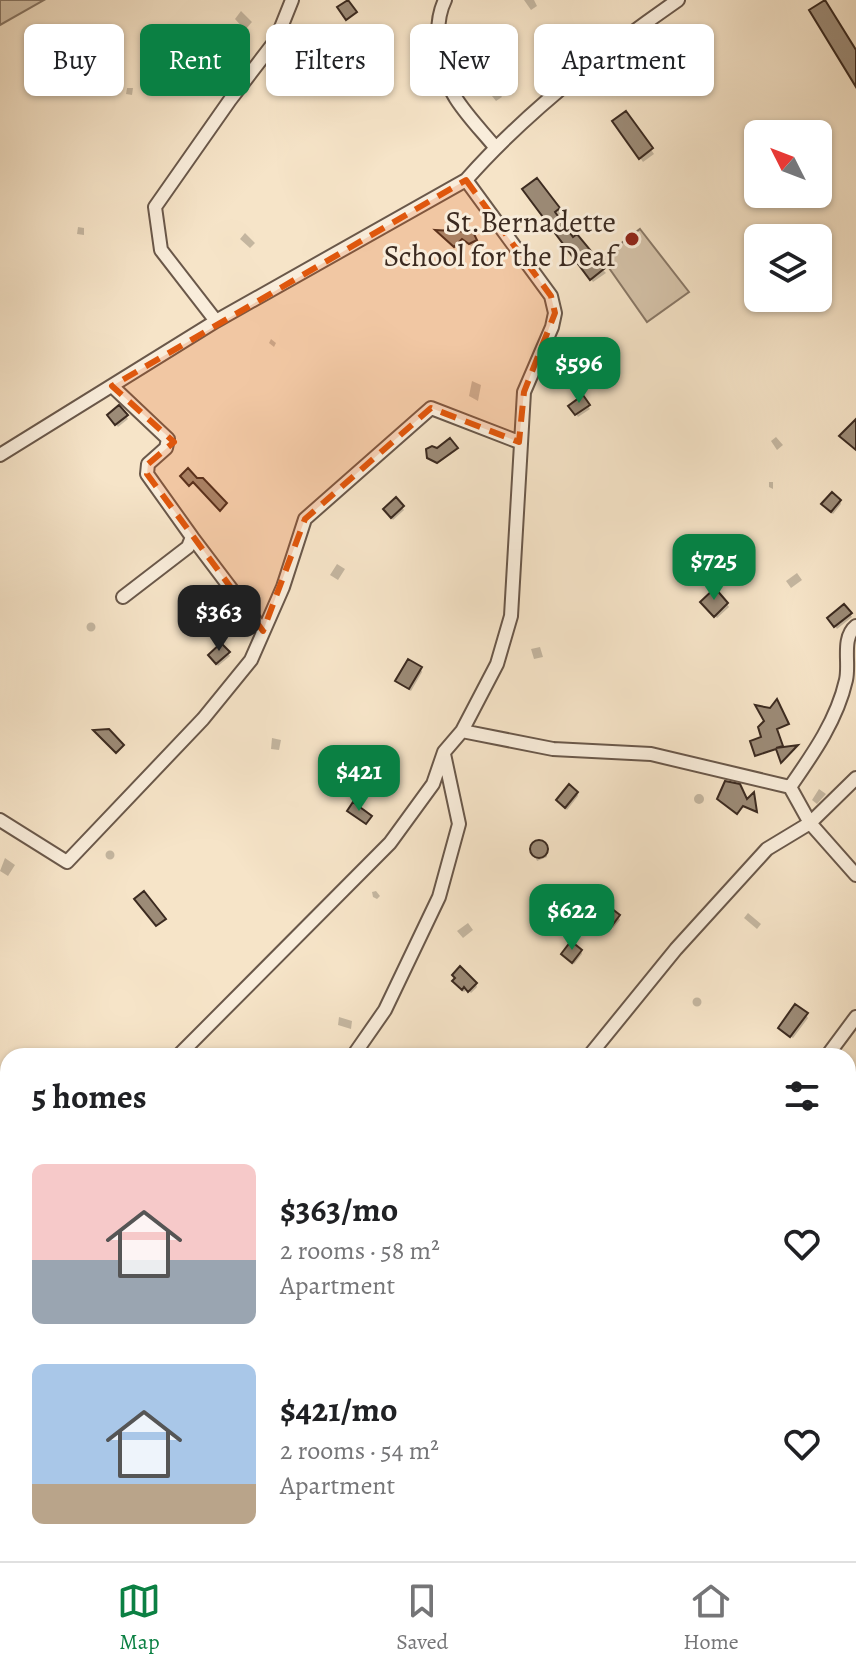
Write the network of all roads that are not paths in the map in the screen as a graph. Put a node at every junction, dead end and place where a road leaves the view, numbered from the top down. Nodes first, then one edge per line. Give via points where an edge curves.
1 (292, 0) edge
2 (445, 0) edge
3 (678, 0) edge
4 (495, 147) junction
5 (466, 180) junction
6 (216, 321) junction
7 (112, 386) junction
8 (519, 442) junction
9 (0, 455) edge
10 (192, 537) junction
11 (123, 597) dead end
12 (856, 626) edge
13 (263, 631) junction
14 (462, 731) junction
15 (444, 752) junction
16 (856, 778) edge
17 (790, 787) junction
18 (0, 820) edge
19 (810, 823) junction
20 (856, 875) edge
21 (856, 1017) edge
22 (186, 1048) edge
23 (359, 1048) edge
24 (596, 1048) edge
25 (833, 1048) edge

1 - 6 street via 276,40 155,207 161,250
2 - 4 street via 437,36 453,96
3 - 4 street
4 - 5 street
5 - 6 street
5 - 8 street via 551,296 555,313 524,392
6 - 7 street
7 - 9 street
7 - 10 street via 168,439 166,448 148,464 147,474
8 - 13 street via 431,408 305,519
8 - 14 street via 511,616 497,664
10 - 11 street via 188,547
10 - 13 street
12 - 17 street via 846,643 849,666 843,693 822,740
13 - 18 street via 251,660 203,719 67,862
14 - 15 street
14 - 17 street via 553,749 651,754
15 - 22 street via 433,784 390,843
15 - 23 street via 459,824 439,897 385,1010
16 - 19 street
17 - 19 street
19 - 20 street
19 - 24 street via 767,849
21 - 25 street

